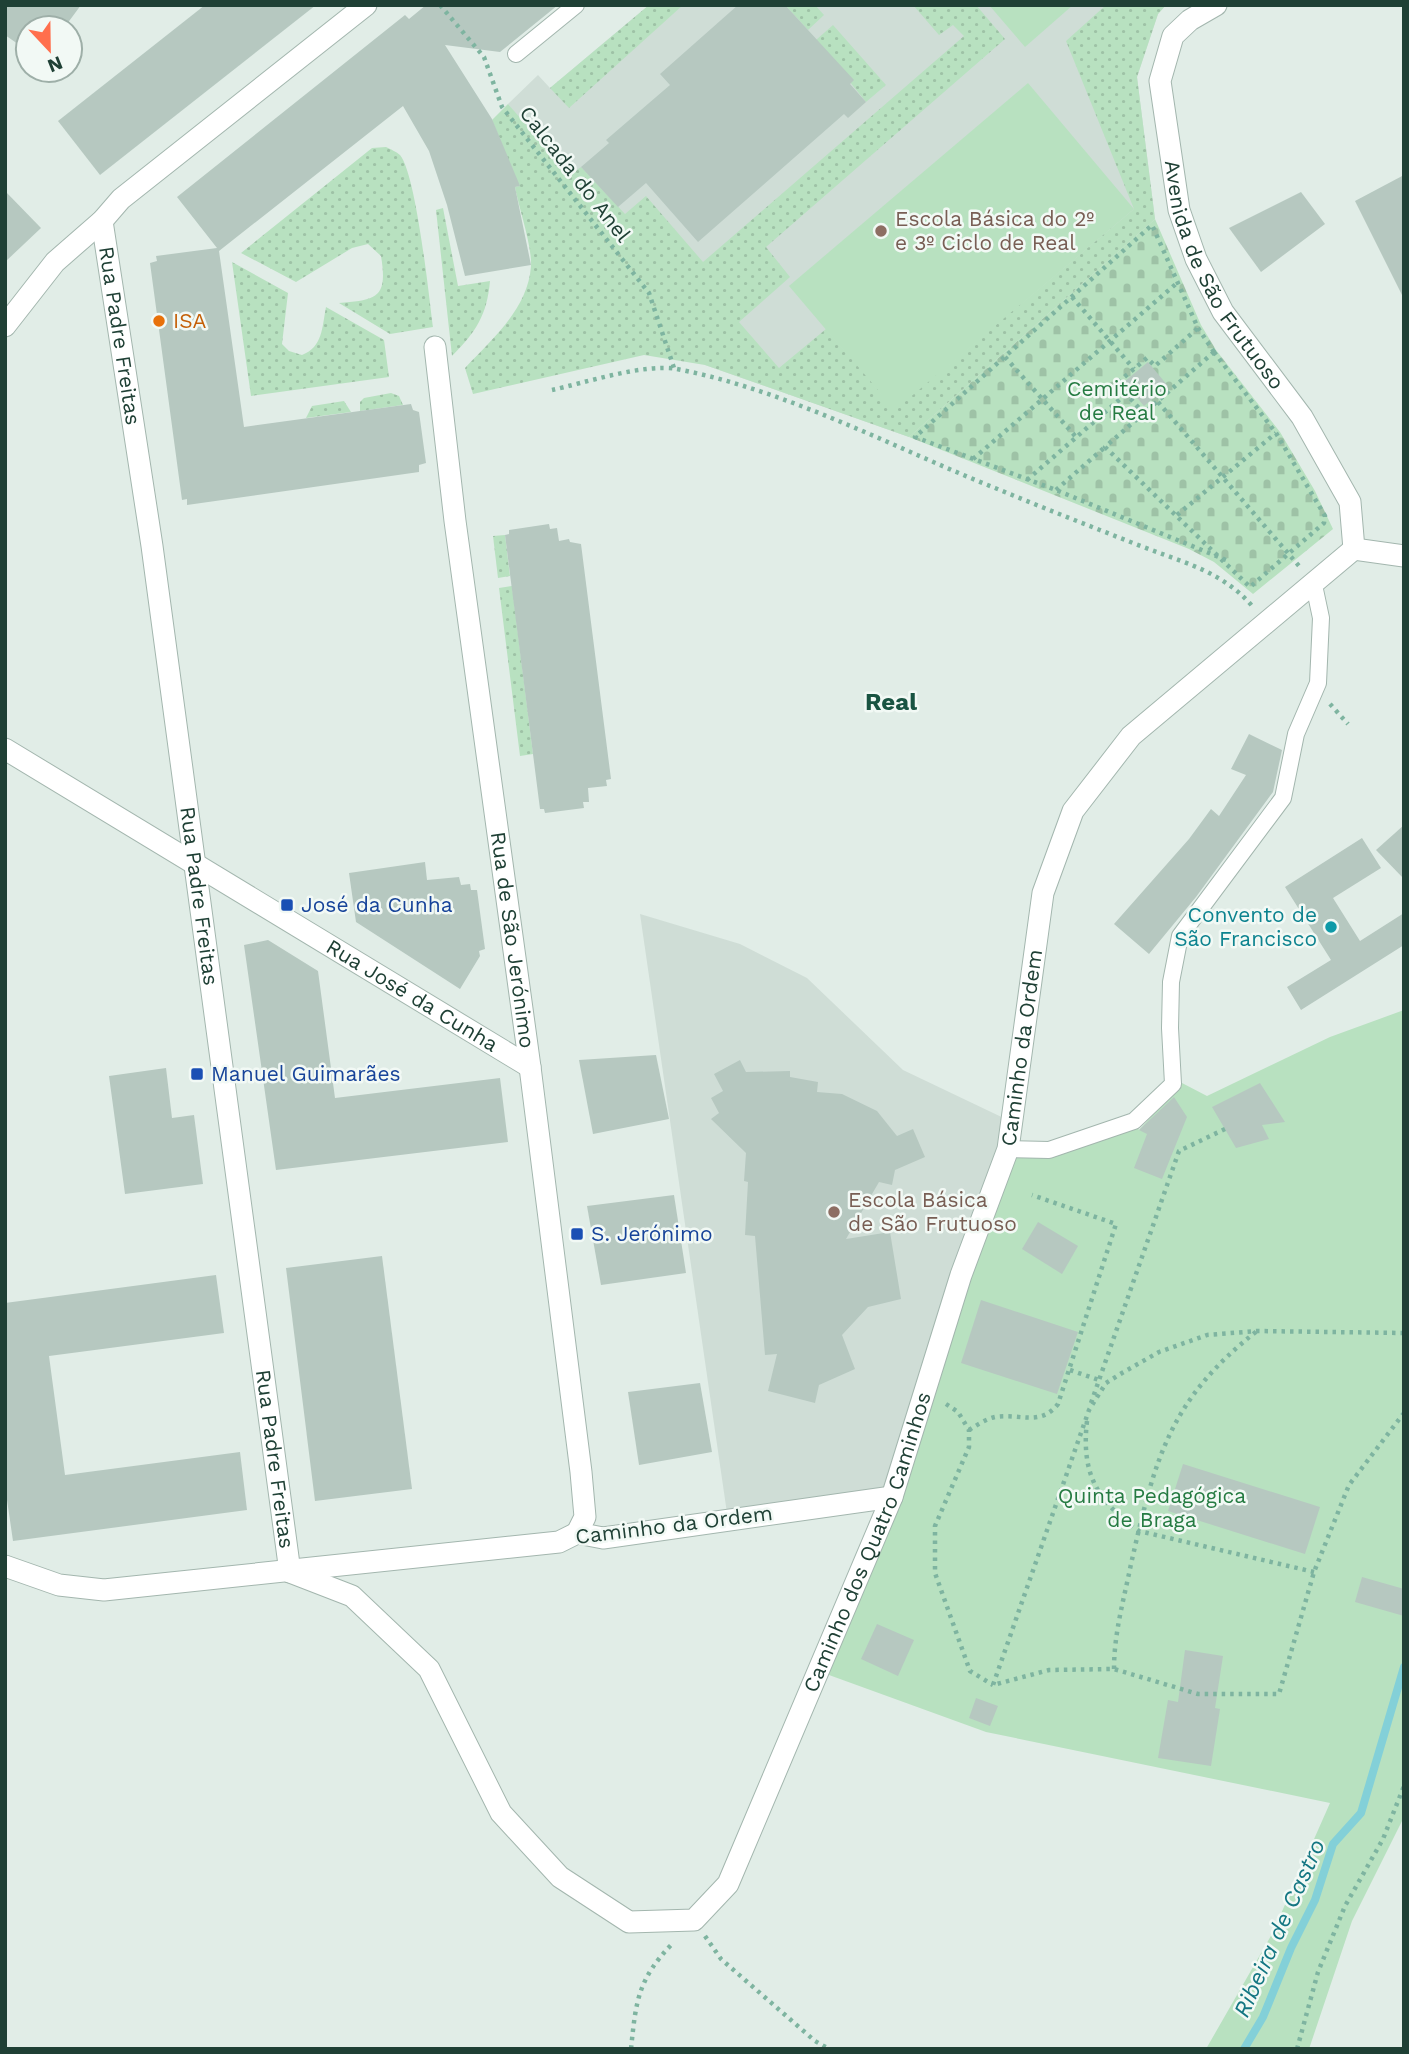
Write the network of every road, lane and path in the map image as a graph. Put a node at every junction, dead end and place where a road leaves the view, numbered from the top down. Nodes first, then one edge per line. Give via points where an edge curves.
1 (366, 5) edge
2 (440, 5) edge
3 (576, 5) edge
4 (1216, 5) edge
5 (516, 54) dead end
6 (102, 221) junction
7 (1177, 283) junction
8 (1072, 298) junction
9 (5, 326) edge
10 (1198, 328) junction
11 (1110, 341) junction
12 (435, 347) dead end
13 (1214, 352) junction
14 (1005, 357) junction
15 (674, 368) junction
16 (1134, 369) junction
17 (552, 390) dead end
18 (1126, 394) junction
19 (1042, 399) junction
20 (1158, 402) junction
21 (1144, 414) junction
22 (1276, 433) junction
23 (1076, 437) junction
24 (1105, 447) junction
25 (973, 459) junction
26 (1223, 477) junction
27 (1027, 480) junction
28 (1056, 490) junction
29 (1177, 515) junction
30 (1354, 549) junction
31 (1289, 554) junction
32 (1404, 556) edge
33 (1226, 560) junction
34 (1314, 585) junction
35 (1239, 591) dead end
36 (5, 749) edge
37 (194, 863) junction
38 (530, 1067) junction
39 (1225, 1129) dead end
40 (1008, 1149) junction
41 (1032, 1195) dead end
42 (1257, 1331) junction
43 (1404, 1334) edge
44 (1070, 1370) junction
45 (1099, 1380) junction
46 (946, 1404) dead end
47 (1089, 1410) junction
48 (1404, 1412) edge
49 (970, 1430) junction
50 (892, 1497) junction
51 (1139, 1531) junction
52 (577, 1533) junction
53 (5, 1566) edge
54 (290, 1572) junction
55 (1314, 1572) junction
56 (1114, 1670) junction
57 (993, 1685) junction
58 (1404, 1786) edge
59 (694, 1920) junction
60 (631, 2049) edge
61 (829, 2049) edge
62 (1297, 2049) edge

1 - 6 street via 121,199
2 - 15 path, Calcada do Anel via 484,57 502,107 649,293
3 - 5 lane
4 - 30 street, Avenida de São Frutuoso via 1173,36 1160,80 1179,210 1196,260 1223,312 1302,417 1350,502
6 - 9 street via 55,262
6 - 37 street, Rua Padre Freitas
7 - 8 path via 1152,225
7 - 10 path
7 - 11 path
8 - 11 path
8 - 14 path
10 - 13 path
10 - 16 path via 1155,366 1147,358
11 - 16 path
11 - 19 path
12 - 38 street, Rua de São Jerónimo
13 - 20 path
13 - 22 path
14 - 19 path
14 - 25 path via 915,437
15 - 17 path via 622,373
15 - 35 path via 797,403 990,486 1154,552 1202,566
16 - 18 path via 1117,383
18 - 21 path
18 - 23 path
19 - 23 path
19 - 25 path
20 - 21 path
20 - 26 path
21 - 24 path
22 - 26 path
22 - 31 path via 1325,516 1324,523
23 - 27 path
24 - 28 path
24 - 29 path
25 - 27 path
26 - 29 path
26 - 31 path
27 - 28 path
28 - 33 path
29 - 33 path
30 - 32 street
30 - 34 street, Caminho da Ordem
31 - 33 path via 1250,587
31 - 34 path
34 - 40 street, Caminho da Ordem via 1131,736 1073,811 1043,893
34 - 40 lane, Caminho da Ordem via 1321,618 1318,683 1296,734 1283,798 1180,936 1171,982 1173,1084 1134,1121 1049,1150
36 - 37 street, Rua José da Cunha
37 - 38 street, Rua José da Cunha
37 - 54 street, Rua Padre Freitas
38 - 52 street, Rua de São Jerónimo via 585,1517
39 - 45 path via 1179,1151
40 - 50 street, Caminho dos Quatro Caminhos via 961,1275
41 - 44 path via 1116,1224
42 - 43 path
42 - 47 path via 1208,1335 1159,1352 1107,1383
42 - 51 path via 1212,1369 1188,1400 1163,1444
44 - 45 path
44 - 49 path via 1051,1413 1035,1419 996,1417
45 - 47 path
46 - 49 path
47 - 51 path via 1084,1443 1088,1469 1099,1495
47 - 57 path
48 - 55 path via 1349,1485
49 - 57 path via 969,1447 935,1526 935,1573 970,1671
50 - 52 street, Caminho da Ordem via 603,1538
50 - 59 street, Caminho dos Quatro Caminhos via 728,1884
51 - 55 path
51 - 56 path via 1114,1643
52 - 54 street, Caminho da Ordem via 559,1542
53 - 54 street, Caminho da Ordem via 59,1584 104,1590
54 - 59 street, Caminho da Ordem via 352,1596 429,1669 501,1813 560,1877 629,1922
55 - 56 path via 1279,1694 1198,1694
56 - 57 path via 1049,1670
58 - 62 path via 1318,1972
59 - 60 path via 650,1966 635,2004
59 - 61 path via 721,1959

